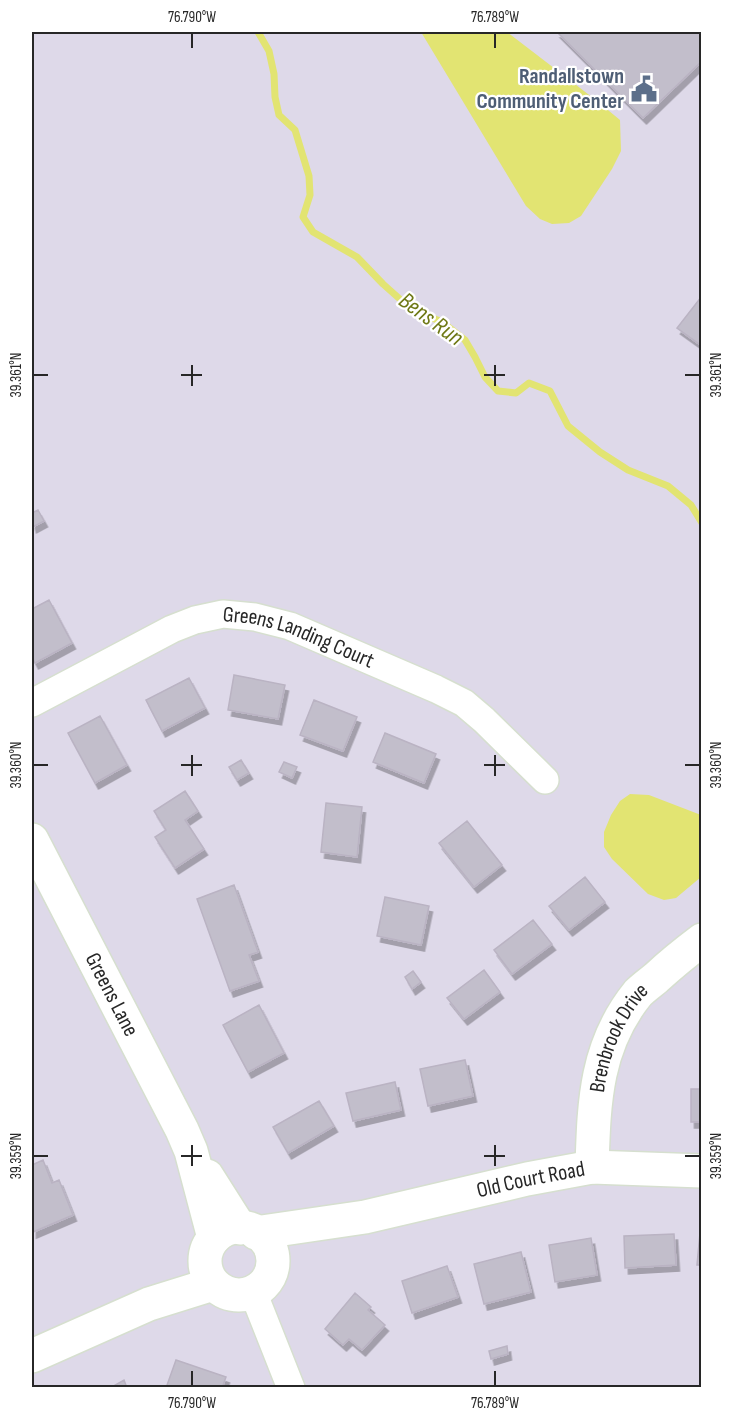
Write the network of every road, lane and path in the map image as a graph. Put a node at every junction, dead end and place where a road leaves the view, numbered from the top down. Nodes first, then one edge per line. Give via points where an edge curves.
1 (32, 703) edge
2 (545, 780) dead end
3 (32, 840) edge
4 (702, 940) edge
5 (592, 1167) junction
6 (702, 1171) edge
7 (234, 1249) junction
8 (253, 1292) joint
9 (32, 1356) edge
10 (291, 1388) edge

1 - 2 street, Greens Landing Court via 195,620 223,614 255,617 290,626 464,703
3 - 7 street, Greens Lane via 177,1120
4 - 5 street, Brenbrook Drive via 639,993 616,1027 601,1066 594,1110
5 - 6 street, Old Court Road
5 - 7 street, Old Court Road via 364,1216
7 - 8 street via 222,1291 243,1295
7 - 9 street, Old Court Road via 149,1304
8 - 10 street

